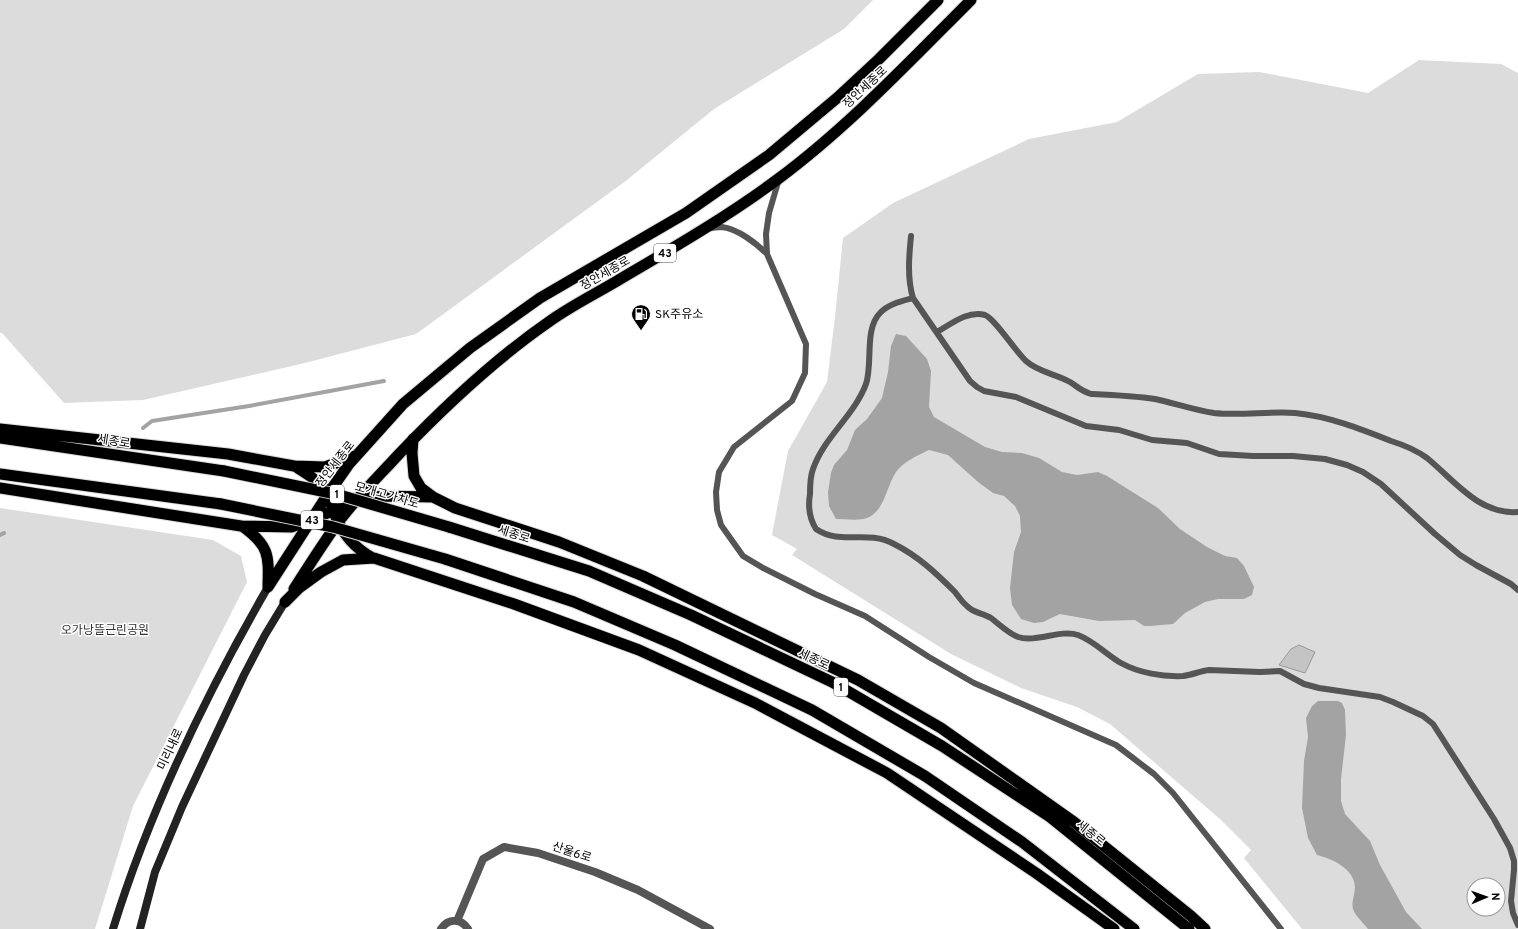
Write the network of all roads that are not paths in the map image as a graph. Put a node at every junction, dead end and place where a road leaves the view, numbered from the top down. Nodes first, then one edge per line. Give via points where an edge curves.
1 (938, 0) edge
2 (971, 0) edge
3 (780, 178) junction
4 (704, 228) junction
5 (911, 236) dead end
6 (768, 254) junction
7 (913, 298) junction
8 (937, 332) junction
9 (0, 429) edge
10 (0, 438) edge
11 (413, 439) junction
12 (358, 455) junction
13 (294, 466) junction
14 (224, 471) joint
15 (0, 474) edge
16 (0, 488) edge
17 (328, 494) junction
18 (433, 497) junction
19 (356, 502) junction
20 (333, 511) junction
21 (1518, 512) edge
22 (312, 519) junction
23 (338, 523) junction
24 (241, 526) junction
25 (449, 526) joint
26 (374, 558) junction
27 (268, 587) junction
28 (1518, 590) edge
29 (285, 602) junction
30 (457, 921) junction
31 (1518, 925) edge
32 (113, 929) edge
33 (140, 929) edge
34 (441, 929) edge
35 (468, 929) edge
36 (710, 929) edge
37 (1114, 929) edge
38 (1134, 929) edge
39 (1189, 929) edge
40 (1205, 929) edge
41 (1281, 929) edge

1 - 12 highway, 정안세종로 / 43 via 837,98 769,155 686,214 540,298 470,348 403,404
2 - 3 highway, 정안세종로 / 43 via 852,117
3 - 4 highway, 정안세종로 / 43
3 - 6 lane via 769,213 766,234
4 - 6 lane via 722,227 743,235
4 - 11 highway, 정안세종로 / 43 via 551,320 485,370
5 - 7 lane via 910,283
6 - 41 lane via 806,344 805,373 792,401 734,447 719,472 716,492 721,525 743,556 815,594 865,616 974,683 1116,745 1154,774 1173,793
7 - 8 lane
7 - 31 lane via 894,304 880,313 875,320 866,384 852,410 821,450 812,471 809,513 816,529 828,536 871,536 894,544 930,568 967,607 989,617 1019,637 1068,634 1078,636 1122,664 1143,672 1164,675 1184,676 1202,670 1280,671 1304,684 1318,688 1380,697 1423,716 1440,736 1510,848 1514,861 1511,900
8 - 21 lane via 970,314 984,315 995,322 1011,345 1034,367 1091,394 1154,399 1212,413 1295,413 1343,424 1411,449 1426,458 1479,502 1499,510
8 - 28 lane via 970,381 977,387 1016,397 1086,426 1119,430 1152,440 1187,443 1219,454 1293,456 1337,462 1363,472 1390,491 1460,555
9 - 13 highway via 228,454
10 - 14 highway, 세종로 / 1
11 - 18 highway via 414,476 421,488
11 - 19 highway, 정안세종로 / 43
12 - 13 highway via 325,467
12 - 17 highway, 정안세종로 / 43
13 - 17 highway via 319,483
14 - 25 highway, 모개고가차도 / 1, bridge via 336,494
15 - 38 highway, bridge via 221,504 333,527 445,559 574,602 675,645 812,710 924,776 1022,842
16 - 24 highway
17 - 20 highway
17 - 22 highway, 정안세종로 / 43
18 - 19 highway via 381,496
18 - 40 highway via 455,508 559,542 643,576 858,680 941,728 1074,822
19 - 20 highway
19 - 23 highway, 정안세종로 / 43
20 - 22 highway
20 - 23 highway
22 - 24 highway via 292,527
22 - 27 highway, 정안세종로 / 43
23 - 26 highway via 349,540 362,552
23 - 29 highway, 정안세종로 / 43
24 - 27 highway via 257,537 265,550 269,562
25 - 39 highway, 세종로 / 1 via 589,571 691,615 832,682 942,746 1050,817
26 - 29 highway via 343,560 321,572
26 - 37 highway via 514,604 639,650 755,703 887,774 1036,873
27 - 32 main road, 미리내로 via 225,664 160,798
29 - 33 main road via 244,675 182,807 155,872
30 - 34 street via 448,922
30 - 35 street via 462,922
30 - 36 street, 산울6로 via 483,859 504,847 538,853 595,872 638,890

